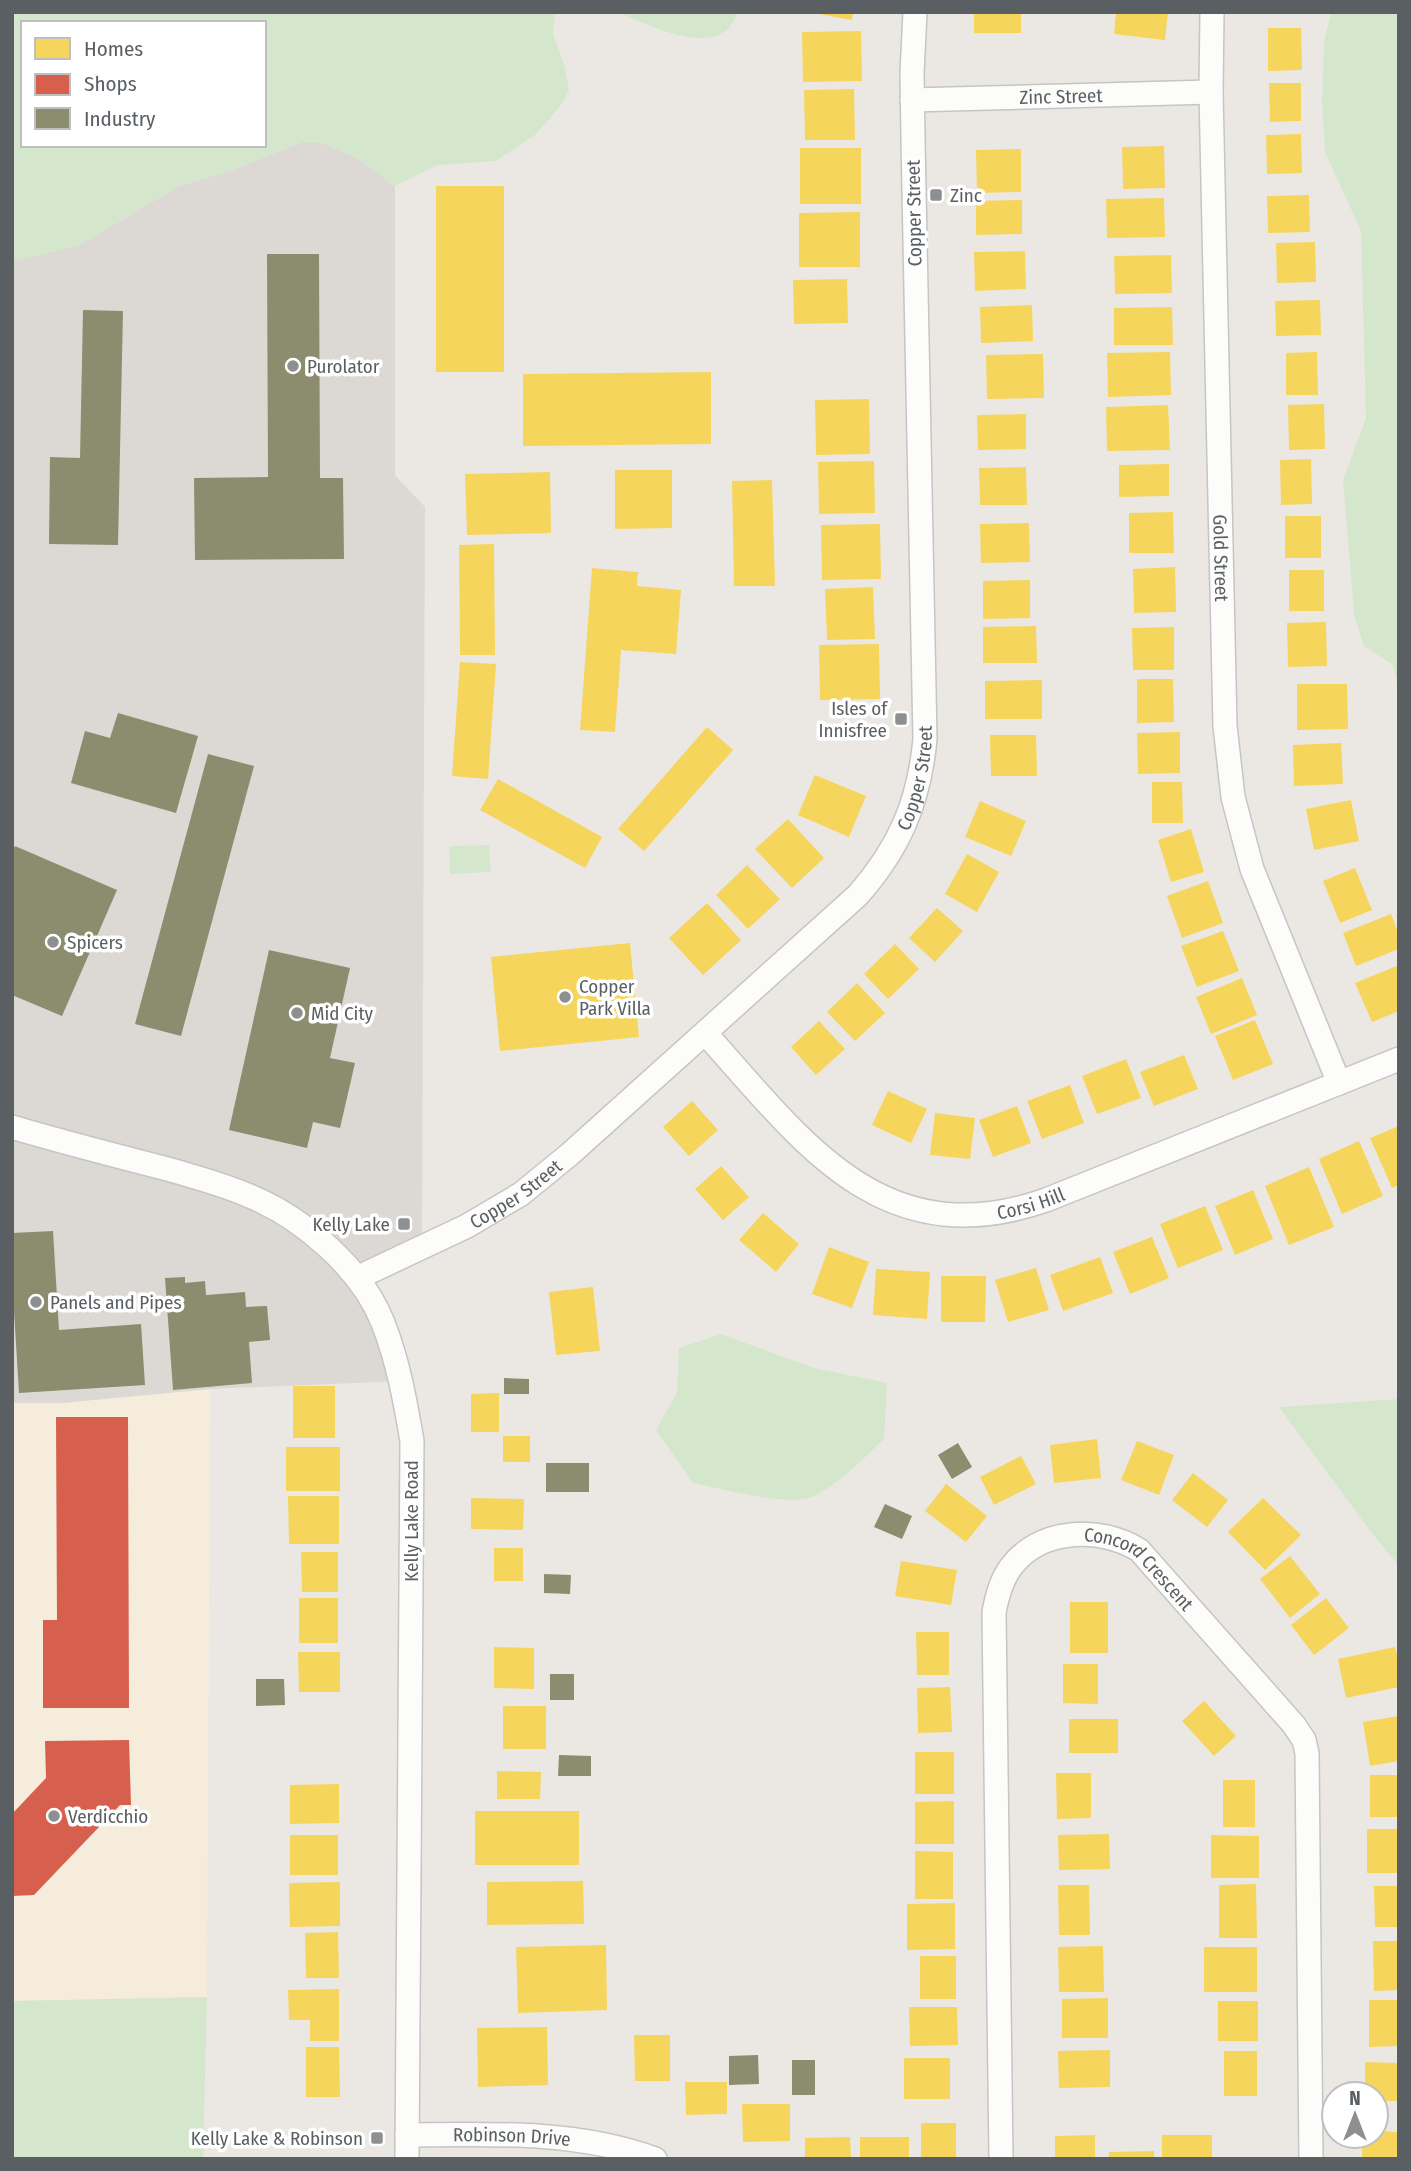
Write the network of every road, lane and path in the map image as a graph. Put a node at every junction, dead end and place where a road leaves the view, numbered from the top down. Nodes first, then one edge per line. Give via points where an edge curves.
1 (915, 12) edge
2 (1212, 12) edge
3 (1211, 92) junction
4 (912, 100) junction
5 (706, 1034) junction
6 (1399, 1059) edge
7 (1339, 1083) junction
8 (12, 1127) edge
9 (357, 1278) junction
10 (407, 2135) junction
11 (407, 2159) edge
12 (655, 2159) edge
13 (1001, 2159) edge
14 (1311, 2159) edge

1 - 4 street, Copper Street
2 - 3 street, Gold Street
3 - 4 street, Zinc Street
3 - 7 street, Gold Street via 1228,768 1252,869
4 - 5 street, Copper Street via 925,690 922,768 901,835 871,880
5 - 7 street, Corsi Hill via 807,1145 850,1180 897,1203 960,1216 1003,1212 1046,1200
5 - 9 street, Copper Street via 521,1194 467,1226
6 - 7 street, Corsi Hill
8 - 9 street, Kelly Lake Road via 253,1197 319,1240
9 - 10 street, Kelly Lake Road via 383,1321 402,1380 412,1441
10 - 11 street, Kelly Lake Road
10 - 12 street, Robinson Drive via 574,2139
13 - 14 street, Concord Crescent via 994,1612 1001,1584 1023,1553 1059,1537 1084,1534 1123,1540 1139,1550 1304,1740

